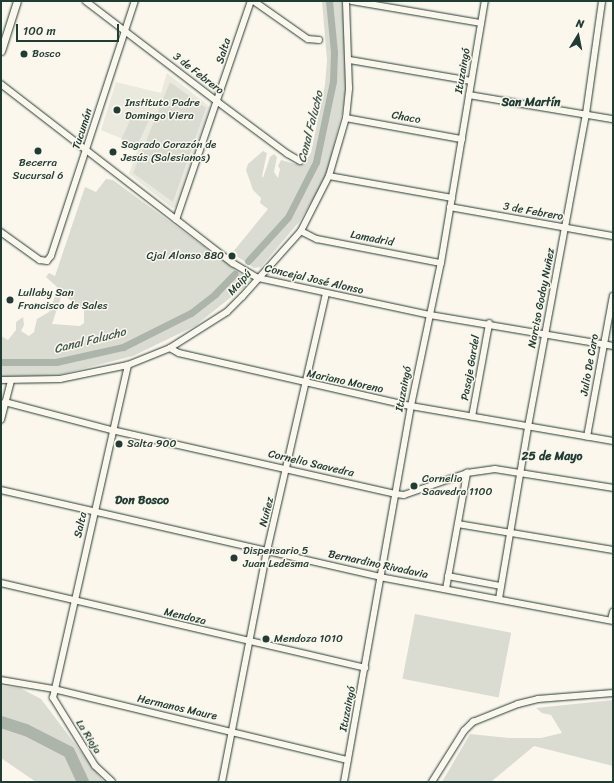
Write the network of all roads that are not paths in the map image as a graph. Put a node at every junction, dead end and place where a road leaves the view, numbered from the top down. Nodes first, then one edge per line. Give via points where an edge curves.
1 (17, 1) edge
2 (86, 1) edge
3 (134, 1) edge
4 (252, 1) edge
5 (346, 1) edge
6 (352, 1) edge
7 (485, 1) edge
8 (602, 1) edge
9 (481, 23) junction
10 (125, 30) junction
11 (319, 40) dead end
12 (1, 51) edge
13 (350, 60) junction
14 (471, 82) junction
15 (1, 84) edge
16 (469, 95) junction
17 (218, 102) junction
18 (586, 114) junction
19 (346, 118) junction
20 (613, 119) edge
21 (462, 139) junction
22 (87, 149) junction
23 (300, 161) dead end
24 (329, 176) junction
25 (452, 198) junction
26 (450, 207) junction
27 (176, 220) junction
28 (566, 227) junction
29 (301, 231) junction
30 (1, 232) edge
31 (613, 236) edge
32 (441, 263) junction
33 (258, 278) junction
34 (326, 294) junction
35 (613, 296) edge
36 (430, 315) junction
37 (489, 324) junction
38 (545, 332) junction
39 (604, 344) junction
40 (613, 346) edge
41 (170, 348) junction
42 (128, 365) junction
43 (1, 380) edge
44 (11, 381) junction
45 (307, 384) junction
46 (5, 402) junction
47 (411, 406) junction
48 (472, 417) junction
49 (1, 420) edge
50 (528, 427) junction
51 (112, 430) junction
52 (587, 437) junction
53 (613, 441) edge
54 (288, 469) junction
55 (521, 471) junction
56 (467, 473) junction
57 (613, 488) edge
58 (1, 490) edge
59 (395, 494) junction
60 (94, 513) junction
61 (458, 524) junction
62 (510, 533) junction
63 (613, 550) edge
64 (267, 551) junction
65 (448, 576) junction
66 (380, 577) junction
67 (1, 583) edge
68 (501, 586) junction
69 (446, 589) junction
70 (499, 599) junction
71 (75, 601) junction
72 (613, 612) edge
73 (612, 620) edge
74 (249, 642) junction
75 (365, 668) junction
76 (1, 680) edge
77 (39, 686) junction
78 (54, 690) junction
79 (613, 694) edge
80 (53, 698) junction
81 (233, 731) junction
82 (348, 760) junction
83 (112, 782) edge
84 (222, 782) edge
85 (344, 782) edge
86 (432, 782) edge

1 - 12 street
2 - 10 street, 3 de Febrero
3 - 10 street, Tucumán
4 - 11 street via 308,39
4 - 17 street, Salta
5 - 13 street, Maipú
6 - 9 street
7 - 9 street, Ituzaingó
8 - 18 street, Narciso Godoy Nuñez
9 - 14 street, Ituzaingó
10 - 17 street, 3 de Febrero
10 - 22 street, Tucumán
13 - 14 street
13 - 19 street, Maipú
14 - 16 street, Ituzaingó
15 - 22 street, Concejal José Alonso
16 - 18 street
16 - 21 street, Ituzaingó
17 - 23 street, 3 de Febrero
17 - 27 street, Salta
18 - 20 street
18 - 28 street, Narciso Godoy Nuñez
19 - 21 street, Chaco
19 - 24 street, Maipú
21 - 25 street, Ituzaingó
22 - 27 street, Concejal José Alonso
22 - 30 street, Tucumán via 54,248 47,261 40,260
24 - 25 street
24 - 29 street, Maipú
25 - 26 street, Ituzaingó
26 - 28 street, 3 de Febrero
26 - 32 street, Ituzaingó
27 - 33 street, Concejal José Alonso via 233,264
28 - 31 street, 3 de Febrero
28 - 38 street, Narciso Godoy Nuñez
29 - 32 street, Lamadrid via 317,239
29 - 33 street, Maipú
32 - 36 street, Ituzaingó
33 - 34 street, Concejal José Alonso
33 - 41 street, Maipú via 227,312
34 - 36 street, Concejal José Alonso
34 - 45 street, Nuñez
35 - 39 street, Julio De Caro
36 - 37 street, Concejal José Alonso
36 - 47 street, Ituzaingó
37 - 38 street, Concejal José Alonso
37 - 48 street, Pasaje Gardel
38 - 39 street, Concejal José Alonso
38 - 50 street, Narciso Godoy Nuñez
39 - 40 street, Concejal José Alonso
39 - 52 street, Julio De Caro
41 - 42 street, Maipú
41 - 45 street, Mariano Moreno via 179,353
42 - 44 street, Maipú via 60,378
42 - 51 street, Salta
43 - 44 street, Maipú
44 - 46 street
45 - 47 street, Mariano Moreno
45 - 54 street, Nuñez
46 - 49 street
46 - 51 street, Cornelio Saavedra
47 - 48 street, Mariano Moreno
47 - 59 street, Ituzaingó
48 - 50 street, Mariano Moreno
50 - 52 street, Mariano Moreno
50 - 55 street, Narciso Godoy Nuñez
51 - 54 street, Cornelio Saavedra
51 - 60 street, Salta
52 - 53 street, Mariano Moreno
54 - 59 street, Cornelio Saavedra
54 - 64 street, Nuñez
55 - 56 street, Cornelio Saavedra via 495,469
55 - 57 street, Cornelio Saavedra
55 - 62 street, Narciso Godoy Nuñez
56 - 59 street, Cornelio Saavedra via 404,495
56 - 61 street
58 - 60 street, Bernardino Rivadavia
59 - 66 street, Ituzaingó
60 - 64 street, Bernardino Rivadavia
60 - 71 street, Salta
61 - 62 street
61 - 65 street
62 - 63 street
62 - 68 street, Narciso Godoy Nuñez
64 - 66 street, Bernardino Rivadavia
64 - 74 street, Nuñez
65 - 68 street
65 - 69 street
66 - 69 street, Bernardino Rivadavia
66 - 75 street, Ituzaingó
67 - 71 street, Mendoza
68 - 70 street, Narciso Godoy Nuñez
69 - 70 street, Bernardino Rivadavia
70 - 73 street, Bernardino Rivadavia
71 - 74 street, Mendoza
71 - 78 street, Salta
72 - 73 street
74 - 75 street, Mendoza
74 - 81 street, Nuñez
75 - 82 street, Ituzaingó
76 - 77 street, Hermanos Maure
77 - 78 street, Hermanos Maure
77 - 80 street, La Rioja
78 - 80 street
78 - 81 street, Hermanos Maure
79 - 86 street via 538,699 473,722 464,731
80 - 83 street, La Rioja via 94,766
81 - 82 street, Hermanos Maure
81 - 84 street, Nuñez
82 - 85 street, Ituzaingó

